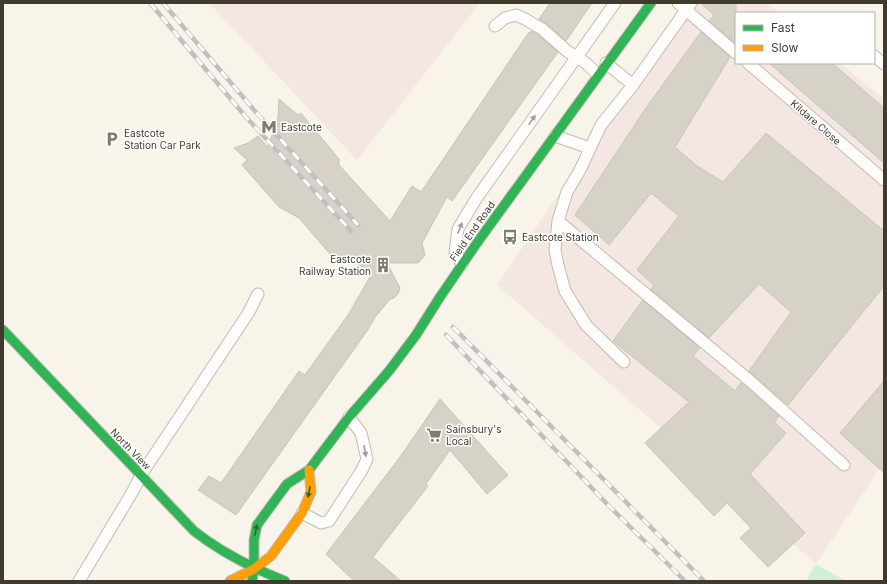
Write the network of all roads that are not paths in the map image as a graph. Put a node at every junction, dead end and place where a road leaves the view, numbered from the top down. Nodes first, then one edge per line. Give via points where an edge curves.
1 (615, 3) edge
2 (651, 3) edge
3 (685, 5) edge
4 (495, 26) dead end
5 (735, 52) edge
6 (875, 57) edge
7 (576, 58) junction
8 (606, 63) junction
9 (749, 64) edge
10 (884, 64) edge
11 (598, 75) junction
12 (632, 85) junction
13 (555, 136) junction
14 (590, 148) junction
15 (884, 180) edge
16 (558, 221) junction
17 (462, 264) junction
18 (258, 294) dead end
19 (3, 330) edge
20 (624, 362) dead end
21 (349, 417) junction
22 (844, 465) dead end
23 (309, 470) junction
24 (141, 475) junction
25 (302, 513) junction
26 (254, 569) junction
27 (79, 581) edge
28 (230, 581) edge
29 (252, 581) edge
30 (285, 581) edge

1 - 7 lane
2 - 8 street, Field End Road
3 - 5 lane
3 - 12 lane
4 - 7 lane via 505,18 516,15 542,29
6 - 10 lane
7 - 11 lane via 586,63
17 -> 7 lane via 455,254 458,229 476,199
8 - 11 street, Field End Road
8 - 12 lane
9 - 15 lane, Kildare Close
11 - 13 street, Field End Road
12 - 14 lane via 601,125
13 - 14 lane
13 - 17 street, Field End Road
14 - 16 lane via 567,192
16 - 20 lane via 555,250 565,292 586,325
16 - 22 lane via 749,380
17 - 21 street, Field End Road, bridge via 389,372
18 - 24 lane via 249,312
19 - 24 street, North View
21 - 23 street, Field End Road
21 -> 25 lane via 361,433 364,445 367,459 362,470 329,522 321,522
23 -> 25 street via 311,492
26 -> 23 street, Field End Road via 256,526 287,484
24 - 26 street, North View via 194,531
24 - 27 lane
25 - 26 street via 271,556
26 - 28 street
26 - 29 street, Field End Road
26 - 30 street, North View

